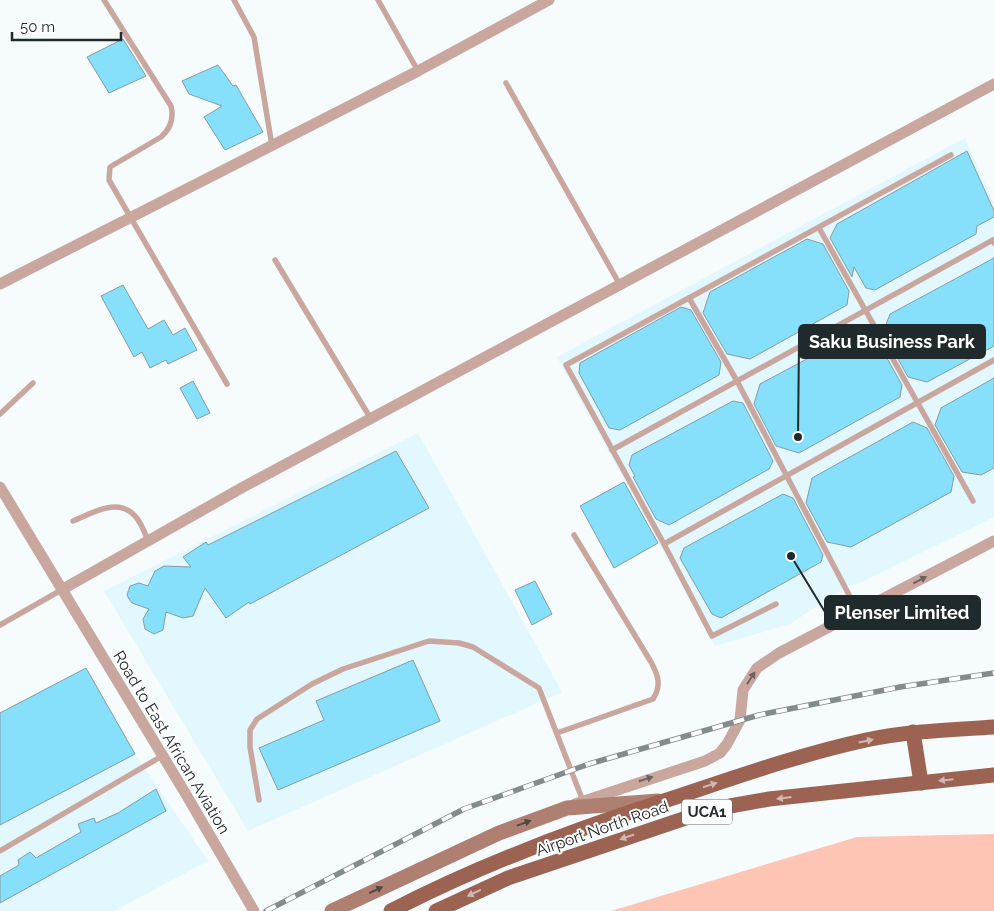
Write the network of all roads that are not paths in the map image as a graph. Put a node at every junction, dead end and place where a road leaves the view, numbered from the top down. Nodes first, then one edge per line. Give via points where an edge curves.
1 (104, 0) edge
2 (234, 0) edge
3 (378, 0) edge
4 (550, 0) edge
5 (418, 71) junction
6 (506, 82) dead end
7 (994, 84) edge
8 (272, 146) junction
9 (951, 155) dead end
10 (130, 218) junction
11 (820, 228) junction
12 (994, 243) edge
13 (276, 260) dead end
14 (0, 284) edge
15 (620, 285) junction
16 (689, 298) junction
17 (865, 310) junction
18 (994, 360) edge
19 (737, 381) junction
20 (33, 383) dead end
21 (227, 384) dead end
22 (916, 403) junction
23 (0, 414) edge
24 (371, 419) junction
25 (612, 450) junction
26 (787, 474) junction
27 (0, 486) edge
28 (973, 501) dead end
29 (73, 521) dead end
30 (574, 536) dead end
31 (148, 541) junction
32 (994, 541) edge
33 (664, 544) junction
34 (62, 589) junction
35 (776, 604) dead end
36 (858, 612) junction
37 (0, 625) edge
38 (994, 727) edge
39 (913, 732) junction
40 (557, 733) junction
41 (162, 756) junction
42 (994, 775) edge
43 (921, 783) junction
44 (259, 800) dead end
45 (583, 801) junction
46 (664, 801) junction
47 (567, 808) junction
48 (0, 851) edge
49 (254, 911) edge
50 (332, 911) edge
51 (391, 911) edge
52 (436, 911) edge

1 - 10 lane via 171,106 173,115 161,137 110,167 109,180
2 - 8 lane via 254,36
3 - 5 lane
4 - 5 street
5 - 8 street
6 - 15 lane
7 - 15 street
8 - 10 street
9 - 11 lane
10 - 14 street
10 - 21 lane
11 - 16 lane
11 - 17 lane
12 - 17 lane via 993,240
13 - 24 lane
15 - 24 street
16 - 19 lane
16 - 25 lane via 566,365
17 - 19 lane
17 - 22 lane
18 - 22 lane
19 - 25 lane
19 - 26 lane
20 - 23 lane
22 - 26 lane
22 - 28 lane
24 - 31 street
25 - 33 lane
26 - 33 lane
26 - 36 lane
27 - 34 street, Road to East African Aviation
29 - 31 lane via 104,508 127,509 137,517
30 - 40 lane via 651,662 658,675 659,686 653,699
31 - 34 street
36 -> 32 street
33 - 35 lane via 712,636
34 - 37 lane
34 - 41 street, Road to East African Aviation
45 -> 36 street via 705,761 720,753 740,720 743,690 757,668
38 - 39 main road, Airport North Road / UCA1
39 - 43 main road
46 -> 39 main road, Airport North Road / UCA1 via 795,758
40 - 44 lane via 538,688 473,647 429,642 343,669 312,684 257,719 250,730 250,747
40 - 45 lane
41 - 48 lane
41 - 49 street, Road to East African Aviation
42 -> 43 main road, Airport North Road / UCA1
43 -> 52 main road, Airport North Road / UCA1 via 769,799 689,817 508,878
45 - 47 street
46 - 47 main road, Airport North Road / UCA1
46 - 51 main road, Airport North Road / UCA1 via 611,817 525,850
50 -> 47 main road, Airport North Road / UCA1 via 499,833

